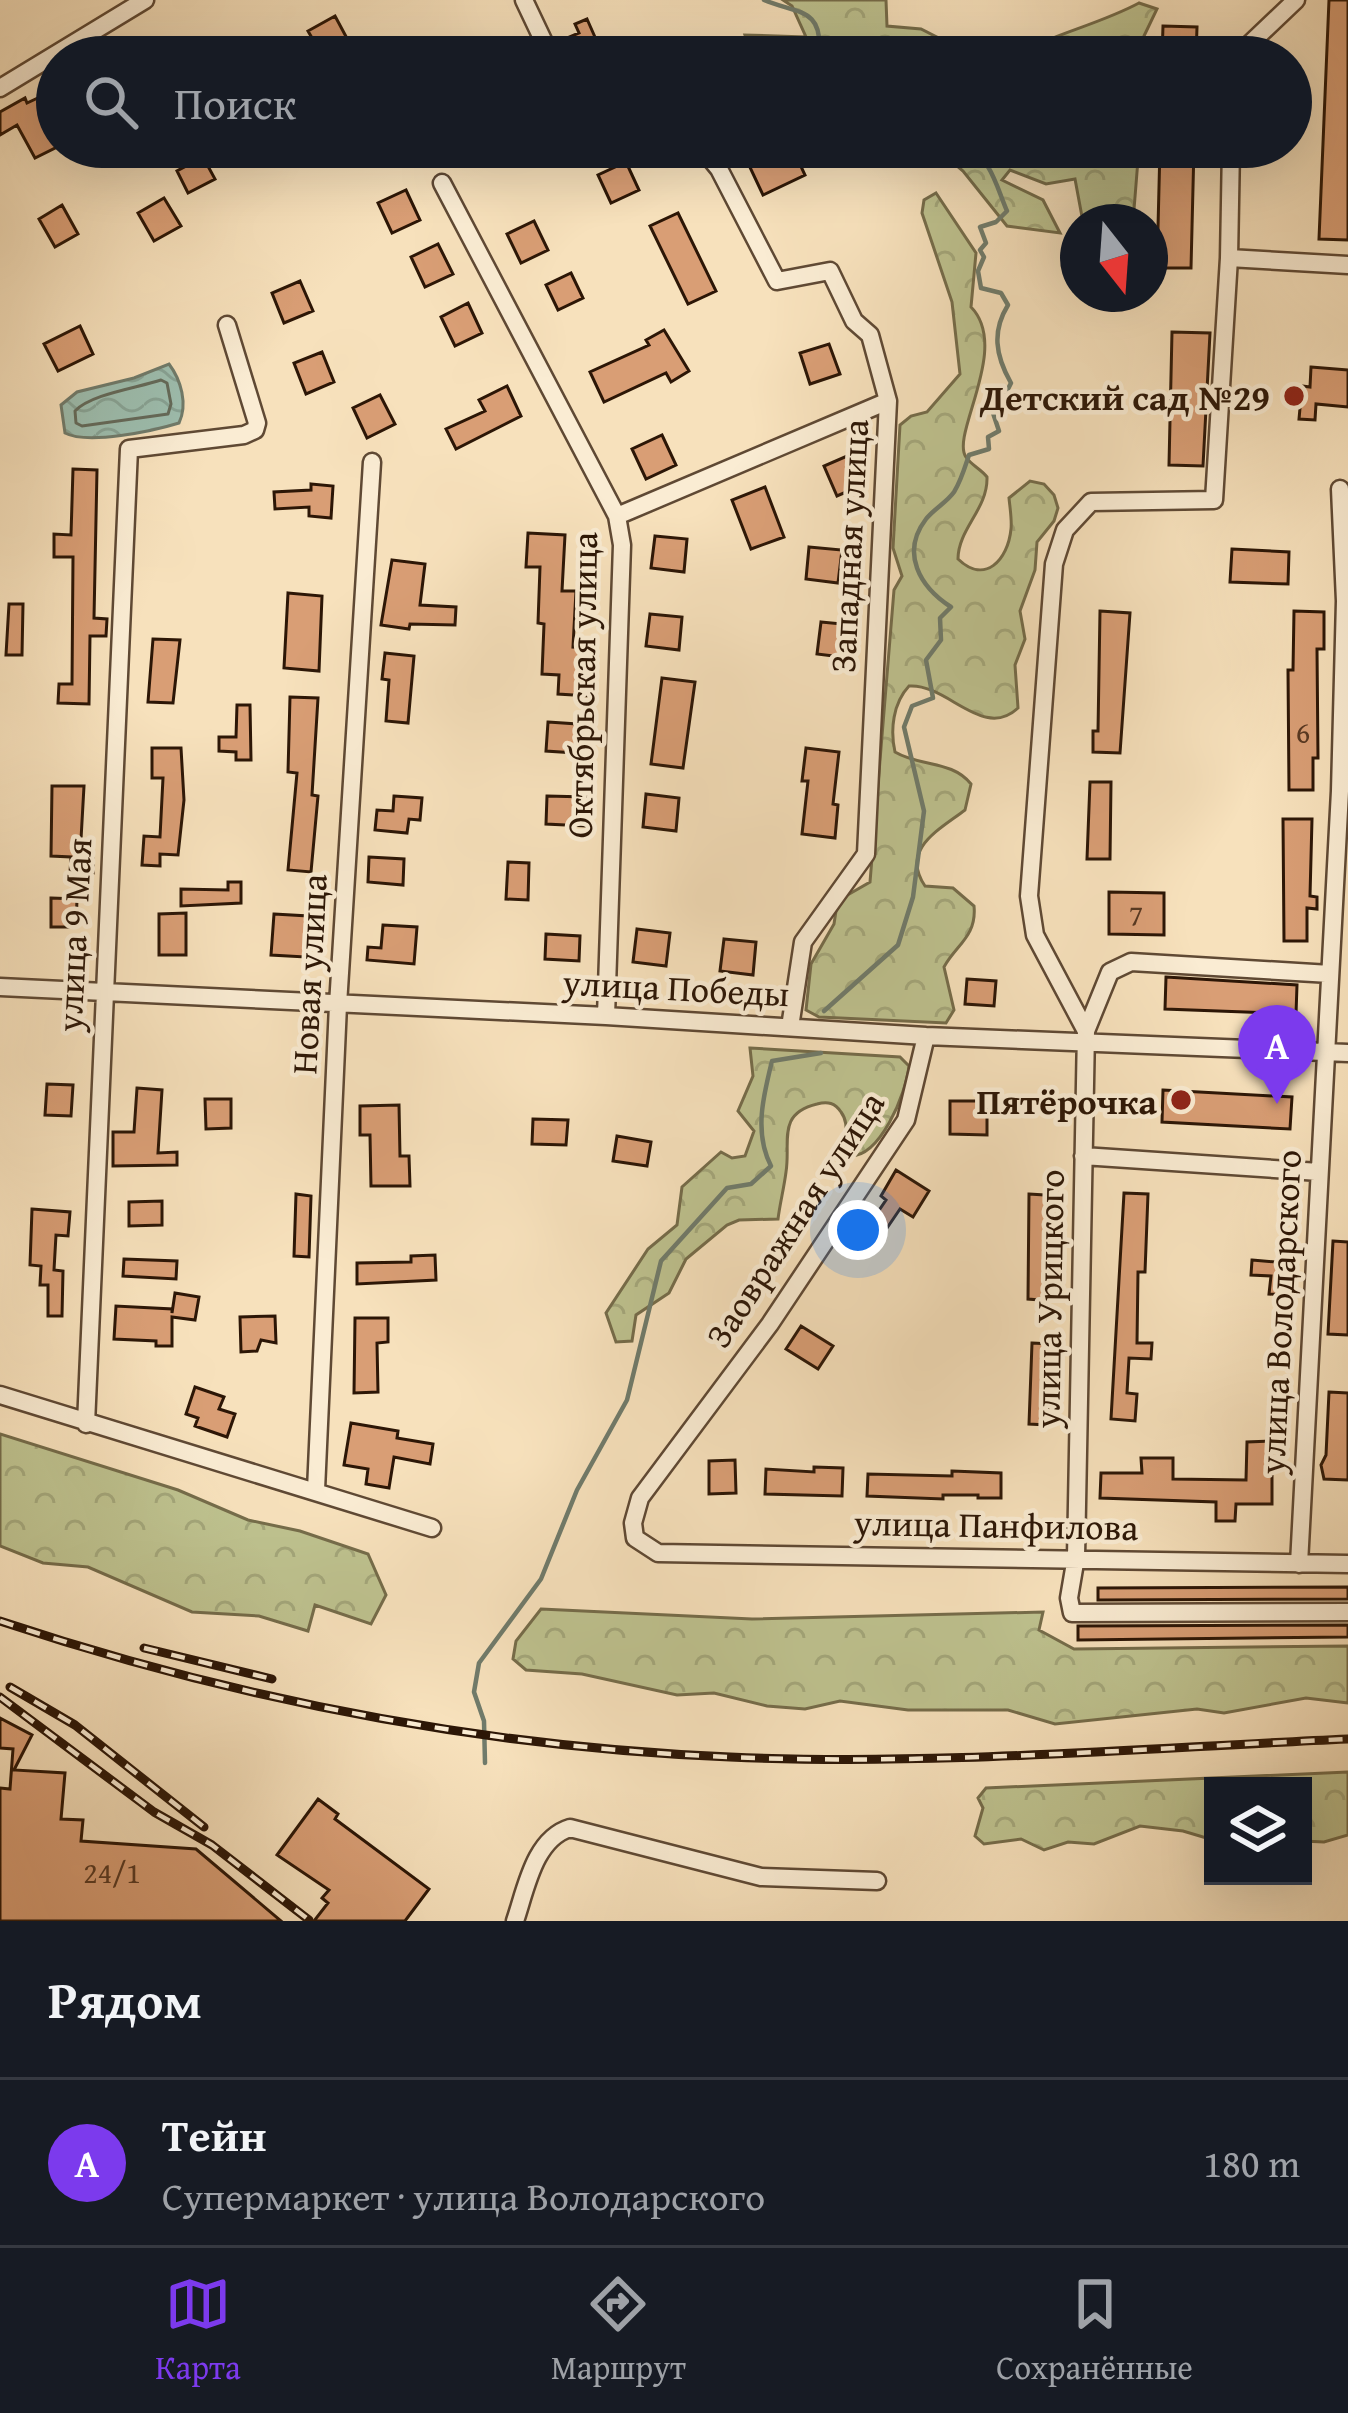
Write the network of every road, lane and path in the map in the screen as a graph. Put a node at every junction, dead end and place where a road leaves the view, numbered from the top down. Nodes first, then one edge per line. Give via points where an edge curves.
1 (146, 0) edge
2 (524, 0) edge
3 (1296, 0) edge
4 (86, 36) edge
5 (541, 36) edge
6 (1257, 36) edge
7 (36, 66) edge
8 (0, 88) edge
9 (718, 168) edge
10 (1231, 168) edge
11 (442, 183) dead end
12 (1229, 258) junction
13 (1348, 265) edge
14 (227, 325) dead end
15 (888, 401) junction
16 (372, 462) dead end
17 (1340, 489) dead end
18 (617, 516) junction
19 (1330, 974) junction
20 (0, 987) edge
21 (103, 992) junction
22 (338, 1005) junction
23 (606, 1016) junction
24 (790, 1027) junction
25 (926, 1036) junction
26 (1085, 1036) junction
27 (1326, 1052) junction
28 (1348, 1053) edge
29 (1083, 1156) junction
30 (1319, 1172) junction
31 (0, 1395) edge
32 (86, 1424) junction
33 (316, 1490) junction
34 (432, 1528) dead end
35 (645, 1548) joint
36 (1076, 1557) junction
37 (1299, 1564) junction
38 (1348, 1564) edge
39 (1348, 1612) edge
40 (878, 1881) dead end
41 (514, 1921) edge

1 - 4 street
2 - 5 street
3 - 6 street
7 - 8 street
9 - 15 street, Западная улица via 777,281 830,271 854,321 870,335
10 - 12 street
11 - 18 street, Октябрьская улица
12 - 13 street
12 - 26 street via 1214,500 1091,502 1065,530 1054,564 1029,896 1035,935
14 - 21 street, улица 9 Мая via 255,430 129,449
15 - 18 street
15 - 24 street, Западная улица via 866,854 803,942
16 - 22 street, Новая улица
17 - 19 street, улица Володарского via 1345,601
18 - 23 street, Октябрьская улица
19 - 26 street via 1131,962 1109,972
19 - 27 street, улица Володарского
20 - 21 street, улица Победы
21 - 22 street, улица Победы
21 - 32 street, улица 9 Мая
22 - 23 street, улица Победы
22 - 33 street, Новая улица
23 - 24 street, улица Победы
24 - 25 street, улица Победы
25 - 26 street, улица Победы
25 - 35 street, Заовражная улица via 906,1120 770,1324 640,1498 633,1523
26 - 27 street, улица Победы
26 - 29 street, улица Урицкого
27 - 28 street, улица Победы
27 - 30 street, улица Володарского
29 - 30 street
29 - 36 street, улица Урицкого
30 - 37 street, улица Володарского
31 - 32 street
32 - 33 street
33 - 34 street
35 - 36 street, улица Панфилова
36 - 37 street, улица Панфилова
36 - 39 street, улица Урицкого via 1072,1613
37 - 38 street, улица Панфилова
40 - 41 street via 761,1876 570,1828 540,1851

